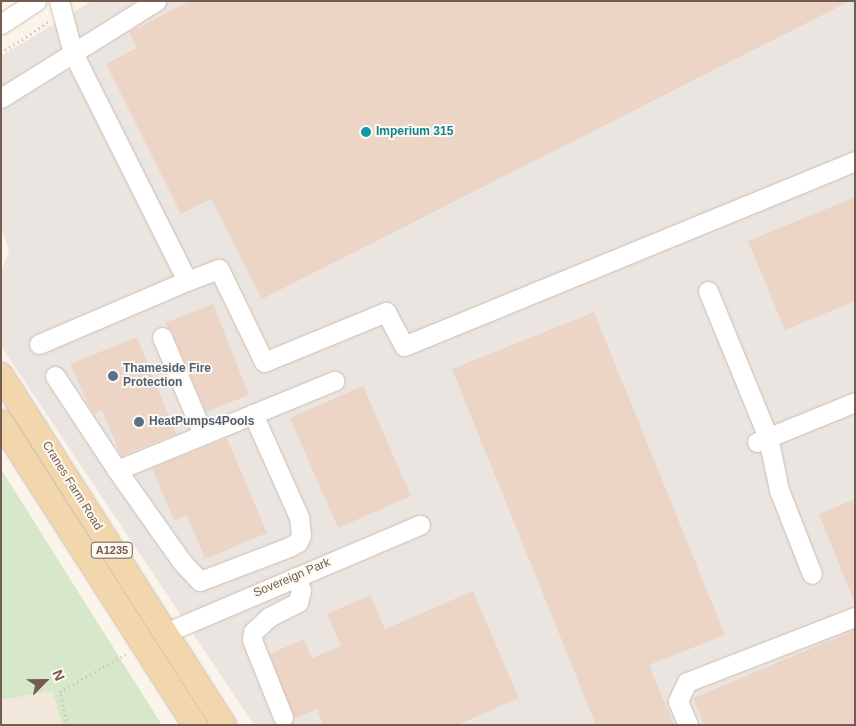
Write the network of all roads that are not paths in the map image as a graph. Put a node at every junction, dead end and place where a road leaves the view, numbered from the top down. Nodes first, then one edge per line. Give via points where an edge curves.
1 (36, 1) edge
2 (156, 1) edge
3 (60, 7) edge
4 (1, 24) edge
5 (73, 53) junction
6 (1, 98) edge
7 (855, 161) edge
8 (187, 281) junction
9 (708, 291) dead end
10 (162, 337) dead end
11 (39, 344) dead end
12 (1, 374) edge
13 (56, 376) dead end
14 (334, 381) dead end
15 (855, 402) edge
16 (253, 414) junction
17 (1, 422) edge
18 (203, 434) junction
19 (763, 439) junction
20 (117, 470) junction
21 (420, 524) dead end
22 (812, 574) dead end
23 (295, 577) junction
24 (200, 581) junction
25 (213, 611) junction
26 (855, 617) edge
27 (165, 633) junction
28 (283, 718) dead end
29 (195, 725) edge
30 (224, 725) edge
31 (688, 725) edge

1 - 4 street
2 - 5 street
3 - 5 street
5 - 6 street
5 - 8 street
7 - 8 street via 404,346 386,312 264,362 219,269
8 - 11 street
9 - 19 street
10 - 18 street
12 - 27 main road, Cranes Farm Road / A1235
13 - 20 street
14 - 16 street
15 - 19 street
16 - 18 street
16 - 24 street via 300,517 301,535 298,542 289,547
17 - 29 main road, Cranes Farm Road / A1235
18 - 20 street
19 - 22 street
20 - 24 street
21 - 23 street, Sovereign Park
23 - 25 street, Sovereign Park
23 - 28 street via 301,590 298,602 263,621 252,632 252,640
24 - 25 street
25 - 27 street, Sovereign Park
26 - 31 street via 688,682 678,701
27 - 30 main road, Cranes Farm Road / A1235

